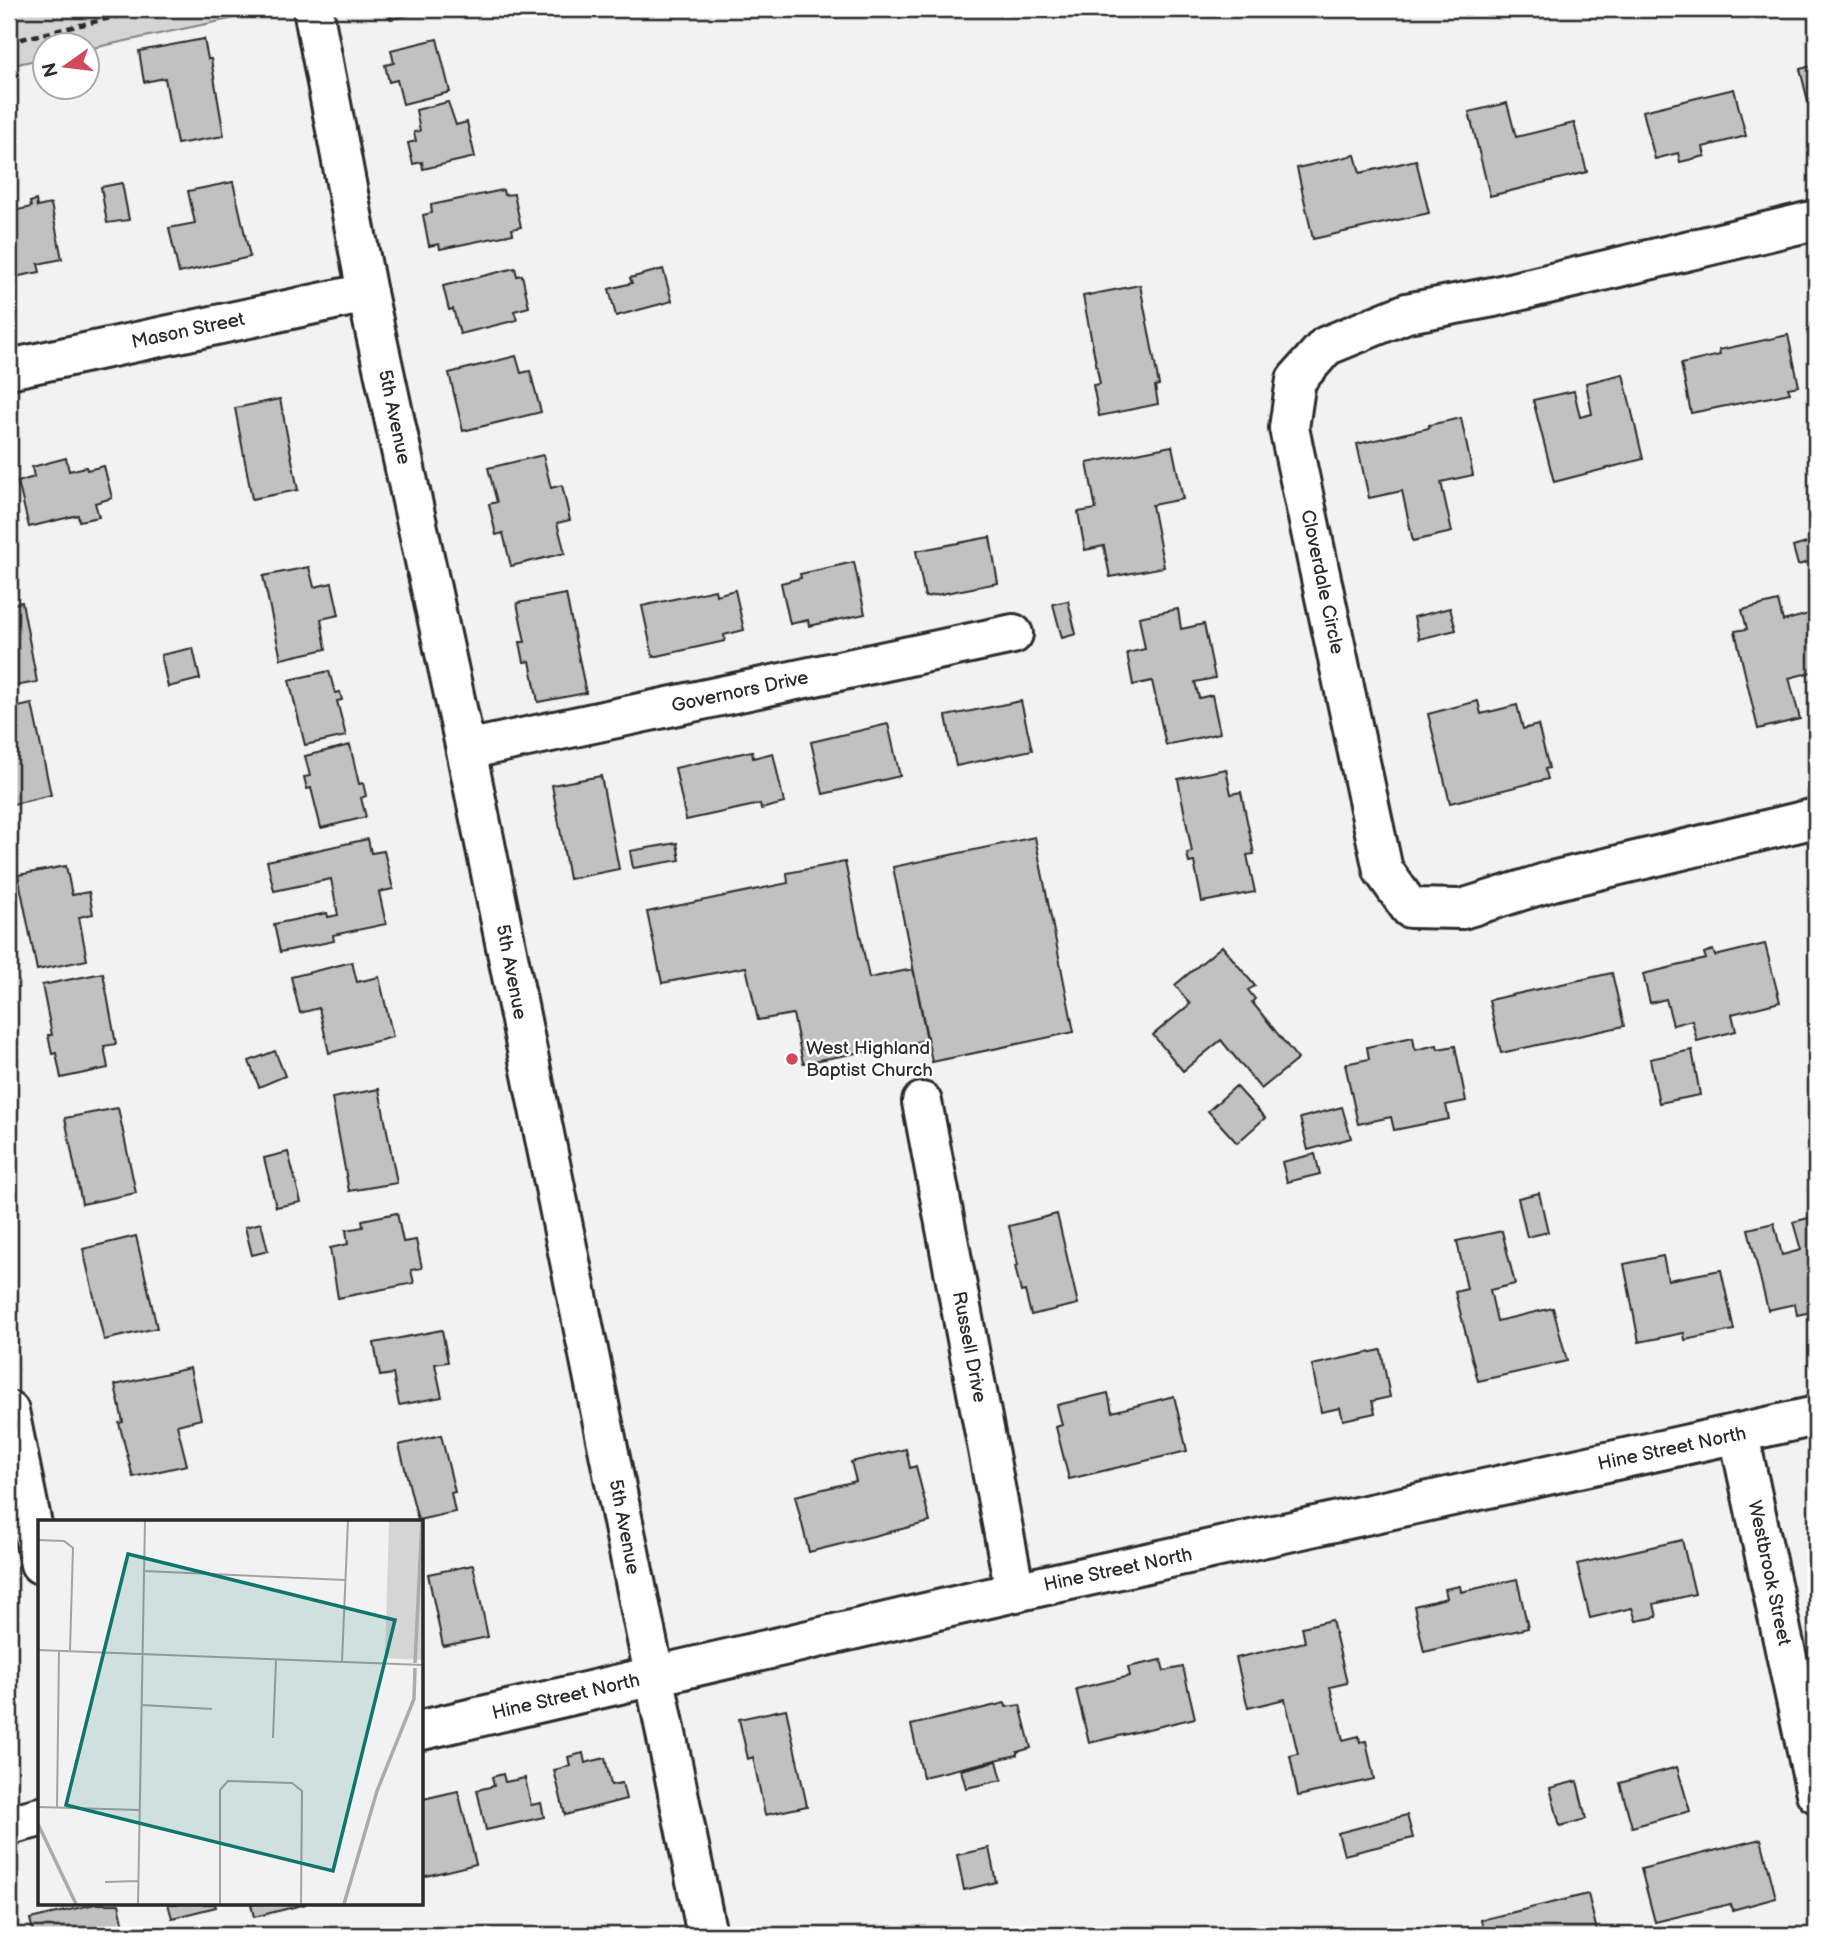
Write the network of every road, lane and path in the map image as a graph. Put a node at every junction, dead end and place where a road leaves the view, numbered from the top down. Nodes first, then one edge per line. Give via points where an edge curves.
1 (148, 9) edge
2 (313, 9) edge
3 (9, 42) edge
4 (1816, 220) edge
5 (367, 293) junction
6 (9, 369) edge
7 (1013, 634) dead end
8 (466, 750) junction
9 (1816, 818) edge
10 (922, 1102) dead end
11 (9, 1411) edge
12 (1816, 1416) edge
13 (1739, 1435) junction
14 (38, 1554) edge
15 (1015, 1592) junction
16 (654, 1676) junction
17 (424, 1730) edge
18 (1816, 1793) edge
19 (38, 1818) edge
20 (9, 1825) edge
21 (707, 1935) edge

1 - 3 path
2 - 5 street, 5th Avenue
4 - 9 street, Cloverdale Circle via 1407,313 1326,345 1296,380 1289,428 1383,870 1410,908 1462,909 1552,881
5 - 6 street, Mason Street
5 - 8 street, 5th Avenue
7 - 8 street, Governors Drive
8 - 16 street, 5th Avenue
10 - 15 street, Russell Drive
11 - 14 street
12 - 13 street, Hine Street North
13 - 15 street, Hine Street North
13 - 18 street, Westbrook Street
15 - 16 street, Hine Street North
16 - 17 street, Hine Street North
16 - 21 street, 5th Avenue
19 - 20 street

